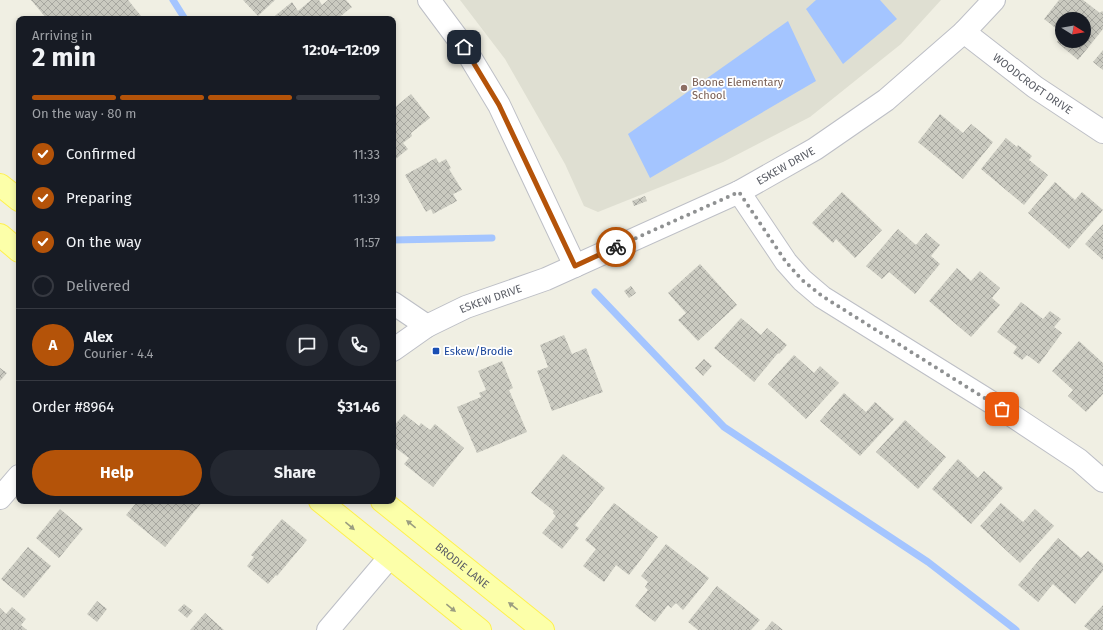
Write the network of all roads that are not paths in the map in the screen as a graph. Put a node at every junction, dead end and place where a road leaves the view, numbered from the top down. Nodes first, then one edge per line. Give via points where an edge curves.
1 (429, 0) edge
2 (994, 0) edge
3 (964, 32) junction
4 (1103, 132) edge
5 (0, 185) edge
6 (739, 192) junction
7 (16, 198) edge
8 (0, 235) edge
9 (16, 248) edge
10 (575, 266) junction
11 (396, 305) edge
12 (427, 326) junction
13 (396, 348) edge
14 (16, 479) edge
15 (1103, 481) edge
16 (0, 498) edge
17 (324, 504) edge
18 (386, 504) edge
19 (390, 558) junction
20 (328, 630) edge
21 (480, 630) edge
22 (543, 630) edge

1 - 10 street via 464,47 499,105
2 - 3 street, ESKEW DRIVE
3 - 4 street, WOODCROFT DRIVE via 1035,87
3 - 6 street, ESKEW DRIVE via 886,100 815,149
5 - 7 main road
6 - 10 street, ESKEW DRIVE
6 - 15 street via 786,262 802,280 822,296 1060,447
8 - 9 main road
10 - 12 street, ESKEW DRIVE via 466,307
11 - 12 street
12 - 13 street, ESKEW DRIVE
14 - 16 street
17 -> 19 main road
22 -> 18 main road, BRODIE LANE
19 - 20 street
19 -> 21 main road

